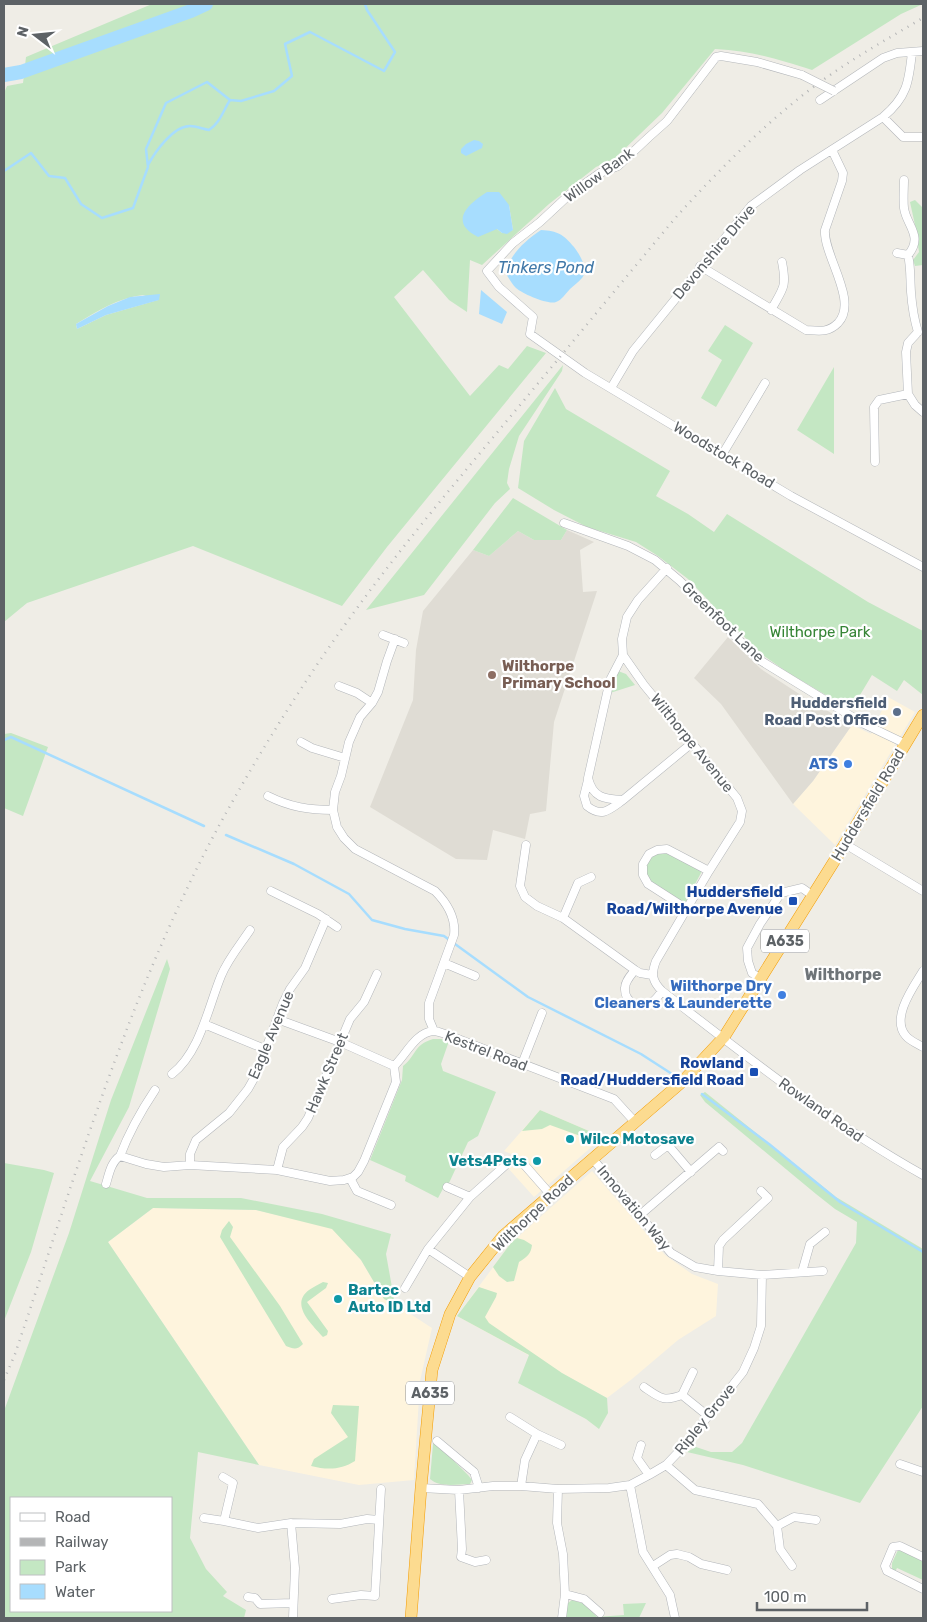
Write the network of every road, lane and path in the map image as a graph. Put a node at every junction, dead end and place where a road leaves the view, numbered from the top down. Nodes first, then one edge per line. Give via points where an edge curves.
1 (923, 51) edge
2 (912, 52) junction
3 (834, 91) junction
4 (820, 100) dead end
5 (883, 117) junction
6 (923, 137) edge
7 (832, 150) junction
8 (904, 180) dead end
9 (897, 254) dead end
10 (908, 256) junction
11 (782, 262) dead end
12 (700, 266) junction
13 (771, 310) junction
14 (920, 333) edge
15 (530, 334) joint
16 (765, 383) dead end
17 (611, 388) junction
18 (908, 394) junction
19 (923, 412) edge
20 (722, 454) junction
21 (875, 462) dead end
22 (564, 523) dead end
23 (923, 567) edge
24 (666, 568) junction
25 (383, 635) dead end
26 (395, 639) junction
27 (404, 643) dead end
28 (623, 655) junction
29 (339, 686) dead end
30 (372, 703) junction
31 (923, 715) edge
32 (919, 730) edge
33 (301, 742) dead end
34 (692, 743) junction
35 (906, 744) junction
36 (345, 758) junction
37 (588, 778) junction
38 (268, 796) dead end
39 (623, 800) junction
40 (333, 810) junction
41 (845, 844) junction
42 (526, 845) dead end
43 (709, 871) junction
44 (591, 877) dead end
45 (923, 890) edge
46 (271, 891) dead end
47 (812, 896) junction
48 (687, 909) junction
49 (563, 918) junction
50 (326, 919) junction
51 (337, 927) dead end
52 (250, 930) dead end
53 (444, 963) junction
54 (635, 970) junction
55 (923, 970) edge
56 (377, 974) dead end
57 (652, 975) junction
58 (476, 976) dead end
59 (761, 979) junction
60 (662, 991) junction
61 (542, 1013) dead end
62 (277, 1019) junction
63 (204, 1024) junction
64 (434, 1031) junction
65 (724, 1038) junction
66 (340, 1042) junction
67 (923, 1047) edge
68 (265, 1049) junction
69 (522, 1064) junction
70 (394, 1066) junction
71 (172, 1074) dead end
72 (683, 1081) joint
73 (155, 1090) dead end
74 (635, 1122) junction
75 (723, 1151) dead end
76 (655, 1155) dead end
77 (120, 1156) junction
78 (592, 1158) junction
79 (190, 1165) junction
80 (277, 1170) junction
81 (691, 1172) junction
82 (923, 1175) edge
83 (350, 1178) junction
84 (106, 1184) dead end
85 (448, 1187) dead end
86 (761, 1191) dead end
87 (550, 1194) junction
88 (470, 1197) junction
89 (391, 1205) dead end
90 (640, 1215) junction
91 (825, 1232) dead end
92 (428, 1249) junction
93 (718, 1271) junction
94 (823, 1271) dead end
95 (802, 1272) junction
96 (762, 1275) junction
97 (470, 1277) junction
98 (405, 1288) dead end
99 (693, 1372) dead end
100 (644, 1387) dead end
101 (682, 1395) junction
102 (708, 1416) junction
103 (510, 1417) dead end
104 (537, 1434) junction
105 (438, 1440) dead end
106 (640, 1445) dead end
107 (562, 1446) dead end
108 (900, 1464) dead end
109 (666, 1465) junction
110 (923, 1472) edge
111 (649, 1475) junction
112 (223, 1477) dead end
113 (630, 1485) junction
114 (521, 1486) junction
115 (421, 1488) junction
116 (479, 1488) junction
117 (381, 1489) dead end
118 (558, 1489) junction
119 (459, 1490) junction
120 (204, 1518) dead end
121 (224, 1520) junction
122 (378, 1520) junction
123 (816, 1520) dead end
124 (291, 1522) junction
125 (778, 1526) junction
126 (923, 1556) edge
127 (486, 1560) dead end
128 (653, 1566) junction
129 (792, 1566) dead end
130 (727, 1570) dead end
131 (923, 1589) edge
132 (565, 1594) junction
133 (248, 1597) dead end
134 (332, 1599) dead end
135 (293, 1603) junction
136 (600, 1613) dead end
137 (294, 1618) edge
138 (411, 1618) edge
139 (562, 1618) edge
140 (675, 1618) edge

1 - 2 street
2 - 3 street via 883,58
2 - 5 street, Devonshire Drive via 904,93
3 - 4 street
3 - 15 street, Willow Bank, bridge via 802,75 756,62 716,57 667,121 618,166 569,195 512,243 486,271 499,288 532,317
5 - 6 street via 903,137
5 - 7 street, Devonshire Drive
7 - 12 street, Devonshire Drive via 751,206
7 - 13 street via 843,173 825,237 839,277 845,308 841,319 832,329 806,330
8 - 10 street via 904,208 914,236 913,249
9 - 10 street
10 - 14 street via 914,318
11 - 13 street via 785,286
12 - 13 street
12 - 17 street, Devonshire Drive via 633,350
14 - 18 street via 908,343 906,352
15 - 17 street, Woodstock Road
16 - 20 street
17 - 20 street, Woodstock Road
18 - 19 street
18 - 21 street via 879,400 874,407
20 - 23 street, Woodstock Road via 791,496
22 - 24 street, Greenfoot Lane via 645,554
24 - 28 street via 627,617 622,639
24 - 35 street, Greenfoot Lane via 758,659 864,724
25 - 26 street
26 - 27 street
26 - 30 street
28 - 34 street, Wilthorpe Avenue
28 - 37 street via 610,680
29 - 30 street
30 - 36 street via 353,730
31 - 32 highway, Huddersfield Road / A635
32 - 35 highway, Huddersfield Road / A635
33 - 36 street
34 - 39 street
34 - 43 street, Wilthorpe Avenue via 737,798 742,811 740,822
35 - 41 highway, Huddersfield Road / A635
36 - 40 street
37 - 39 street via 591,789 604,799
37 - 39 street via 584,796 587,806 593,810 608,811
38 - 40 street via 297,808
40 - 53 street via 337,827 355,849 441,897 453,919 454,935
41 - 45 street
41 - 47 highway, Huddersfield Road / A635
42 - 49 street via 520,886 525,897
43 - 48 street, Wilthorpe Avenue
43 - 48 street via 666,848 649,854 643,864 643,875 648,884
44 - 49 street via 578,883
46 - 50 street
47 - 59 highway, Huddersfield Road / A635
47 - 59 street via 802,888 781,893 760,924 747,948 752,973
48 - 57 street, Wilthorpe Avenue via 656,961
49 - 54 street
50 - 51 street
50 - 62 street, Eagle Avenue
52 - 63 street via 229,960
53 - 58 street
53 - 64 street via 429,1003 429,1019
54 - 57 street
54 - 60 street via 625,988 632,1003 649,1005
55 - 67 street via 906,999 901,1025 906,1036
56 - 66 street, Hawk Street
57 - 60 street
59 - 65 highway, Huddersfield Road / A635
60 - 65 street
61 - 69 street
62 - 66 street
62 - 68 street, Eagle Avenue
63 - 68 street
63 - 71 street via 181,1067
64 - 69 street, Kestrel Road
64 - 70 street, Kestrel Road via 414,1042
65 - 72 highway, Huddersfield Road / A635
65 - 82 street, Rowland Road via 846,1129
66 - 70 street
66 - 80 street, Hawk Street via 308,1118 283,1147
68 - 79 street, Eagle Avenue via 248,1089 229,1113 196,1140 190,1154
69 - 74 street, Kestrel Road via 614,1099
70 - 83 street via 396,1082 364,1161
72 - 74 highway, Wilthorpe Road / A635
73 - 77 street
74 - 78 highway, Wilthorpe Road / A635
75 - 81 street via 719,1147
76 - 81 street via 668,1145
77 - 79 street via 164,1168
77 - 84 street via 112,1164
78 - 87 highway, Wilthorpe Road / A635
78 - 90 street, Innovation Way
79 - 80 street
80 - 83 street via 324,1180
81 - 90 street
83 - 89 street via 357,1191 375,1194
85 - 88 street
86 - 93 street via 768,1198 719,1246
87 - 88 street via 522,1160 509,1162
87 - 97 highway, Wilthorpe Road / A635 via 503,1236
88 - 92 street
90 - 93 street, Innovation Way via 671,1253 695,1267
91 - 95 street via 810,1244
92 - 97 street
92 - 98 street
93 - 96 street, Innovation Way
94 - 95 street, Innovation Way
95 - 96 street, Innovation Way
96 - 102 street, Ripley Grove via 761,1326 754,1348 743,1372
97 - 115 highway, Wilthorpe Road / A635 via 450,1314 432,1370
99 - 101 street
100 - 101 street via 665,1400
101 - 102 street
102 - 109 street, Ripley Grove
103 - 104 street
104 - 107 street
104 - 114 street via 526,1460
105 - 116 street via 474,1472
106 - 111 street via 637,1458
108 - 110 street
109 - 111 street, Ripley Grove
109 - 125 street via 695,1490 758,1504
111 - 113 street, Ripley Grove
112 - 121 street via 233,1482
113 - 118 street, Ripley Grove
113 - 128 street via 643,1552
114 - 116 street, Ripley Grove
114 - 118 street, Ripley Grove
115 - 119 street, Ripley Grove
115 - 138 highway, Wilthorpe Road / A635
116 - 119 street, Ripley Grove
117 - 122 street
118 - 132 street via 557,1524 563,1554
119 - 127 street via 460,1557 475,1562
120 - 121 street
121 - 124 street via 258,1528
122 - 124 street via 340,1524
122 - 134 street via 375,1596
123 - 125 street via 794,1517
124 - 135 street via 295,1568
125 - 129 street via 780,1549
126 - 131 street via 893,1546 885,1566 888,1571
128 - 130 street via 677,1554
128 - 140 street via 670,1595
132 - 136 street via 591,1599
132 - 139 street
133 - 135 street via 255,1598 260,1604
135 - 137 street

